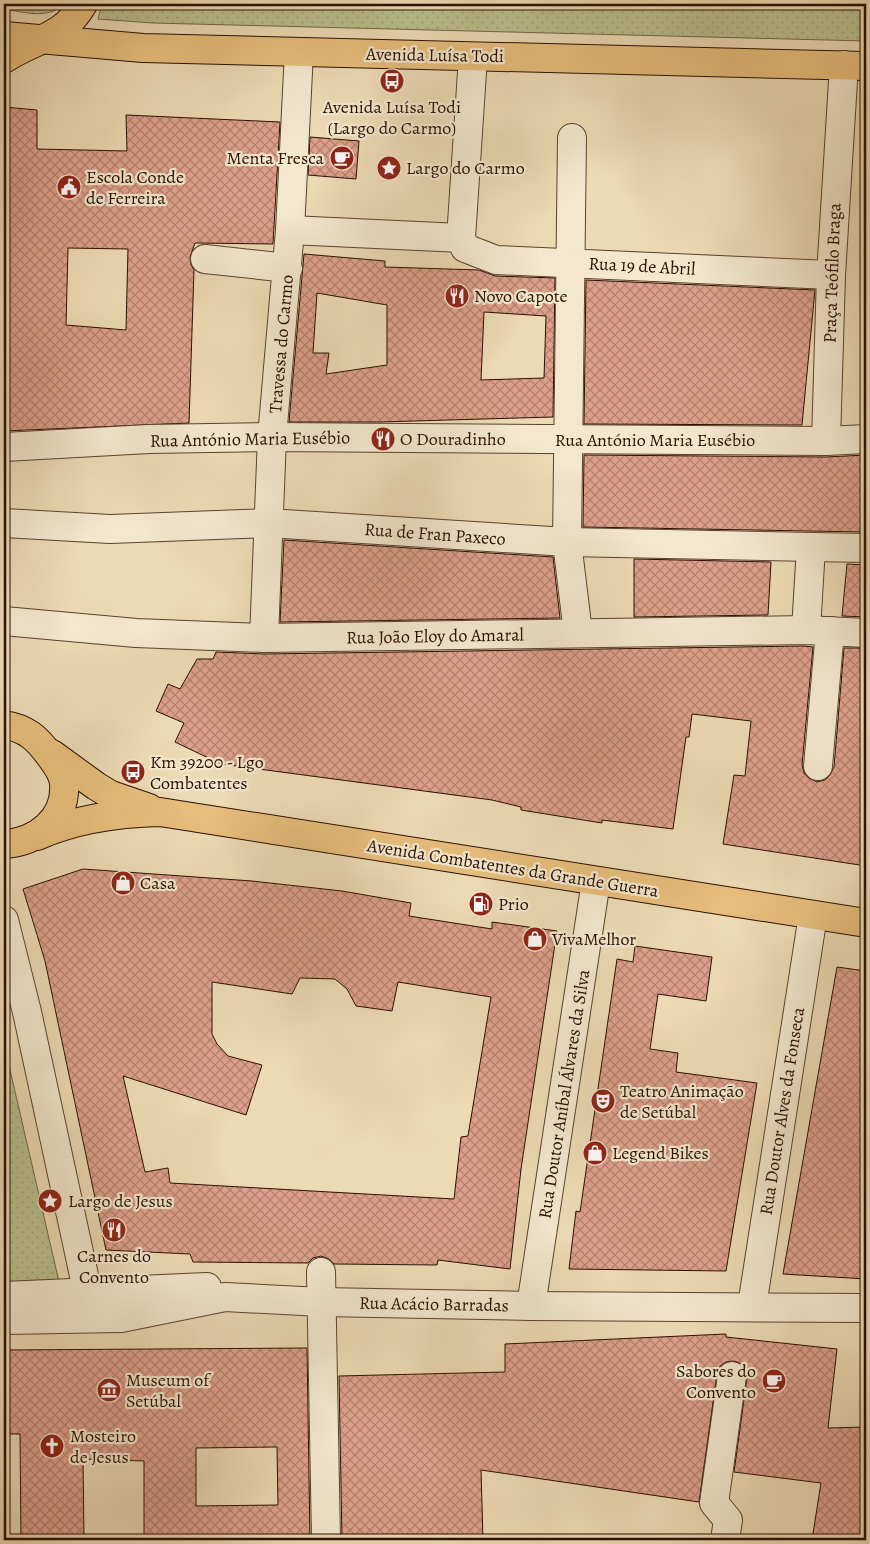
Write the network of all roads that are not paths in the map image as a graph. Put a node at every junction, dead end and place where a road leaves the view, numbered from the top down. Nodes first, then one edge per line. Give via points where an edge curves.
1 (83, 4) edge
2 (4, 36) edge
3 (42, 41) junction
4 (299, 52) junction
5 (473, 57) junction
6 (4, 59) edge
7 (855, 65) edge
8 (572, 138) dead end
9 (290, 230) junction
10 (461, 238) junction
11 (205, 259) dead end
12 (571, 263) junction
13 (288, 268) junction
14 (831, 275) junction
15 (272, 437) junction
16 (567, 439) junction
17 (866, 439) edge
18 (826, 441) junction
19 (4, 447) edge
20 (4, 523) edge
21 (268, 523) junction
22 (567, 542) junction
23 (811, 547) junction
24 (866, 548) edge
25 (4, 621) edge
26 (818, 631) junction
27 (578, 633) junction
28 (866, 633) edge
29 (264, 638) junction
30 (4, 725) edge
31 (44, 747) junction
32 (818, 766) dead end
33 (160, 812) junction
34 (37, 836) junction
35 (4, 844) edge
36 (596, 881) junction
37 (813, 915) junction
38 (4, 920) edge
39 (866, 923) edge
40 (320, 1272) dead end
41 (88, 1294) junction
42 (4, 1296) edge
43 (225, 1297) junction
44 (321, 1302) junction
45 (531, 1306) junction
46 (752, 1306) junction
47 (866, 1308) edge
48 (4, 1320) edge
49 (732, 1376) dead end
50 (326, 1540) edge
51 (725, 1540) edge

1 - 3 main road via 75,18 62,30
2 - 3 main road, Avenida Luísa Todi
3 - 4 main road, Avenida Luísa Todi via 143,48
3 - 6 main road via 20,48
4 - 5 main road, Avenida Luísa Todi
4 - 9 street
5 - 7 main road, Avenida Luísa Todi
5 - 10 street
7 - 14 street, Praça Teófilo Braga
8 - 12 street
9 - 10 street
9 - 13 street, Travessa do Carmo
10 - 12 street, Rua 19 de Abril via 465,248 496,260
11 - 13 street
12 - 14 street, Rua 19 de Abril
12 - 16 street
13 - 15 street, Travessa do Carmo
14 - 18 street, Praça Teófilo Braga
15 - 16 street, Rua António Maria Eusébio
15 - 19 street, Rua António Maria Eusébio via 149,439
15 - 21 street, Travessa do Carmo
16 - 18 street, Rua António Maria Eusébio
16 - 22 street
17 - 18 street
20 - 21 street, Rua de Fran Paxeco via 110,528
21 - 22 street, Rua de Fran Paxeco
21 - 29 street, Travessa do Carmo
22 - 23 street, Rua de Fran Paxeco
22 - 27 street
23 - 24 street, Rua de Fran Paxeco
23 - 26 street
25 - 29 street, Rua João Eloy do Amaral via 136,633
26 - 27 street, Rua João Eloy do Amaral
26 - 28 street, Rua João Eloy do Amaral
26 - 32 street
27 - 29 street, Rua João Eloy do Amaral
30 - 31 main road via 28,731
31 - 33 main road, Avenida Combatentes da Grande Guerra via 111,795
31 - 34 main road via 64,781 63,798 54,819
33 - 34 main road, Avenida Combatentes da Grande Guerra via 127,813 69,824
33 - 36 main road, Avenida Combatentes da Grande Guerra
34 - 35 main road, Avenida Combatentes da Grande Guerra via 20,843
36 - 37 main road, Avenida Combatentes da Grande Guerra
36 - 45 street, Rua Doutor Aníbal Álvares da Silva
37 - 39 main road, Avenida Combatentes da Grande Guerra
37 - 46 street, Rua Doutor Alves da Fonseca
38 - 41 street
40 - 44 street
41 - 42 street
41 - 43 street via 225,1286
43 - 44 street, Rua Acácio Barradas
43 - 48 street, Rua Acácio Barradas via 121,1318
44 - 45 street, Rua Acácio Barradas
44 - 50 street
45 - 46 street, Rua Acácio Barradas
46 - 47 street, Rua Acácio Barradas
49 - 51 street via 714,1503 728,1520

